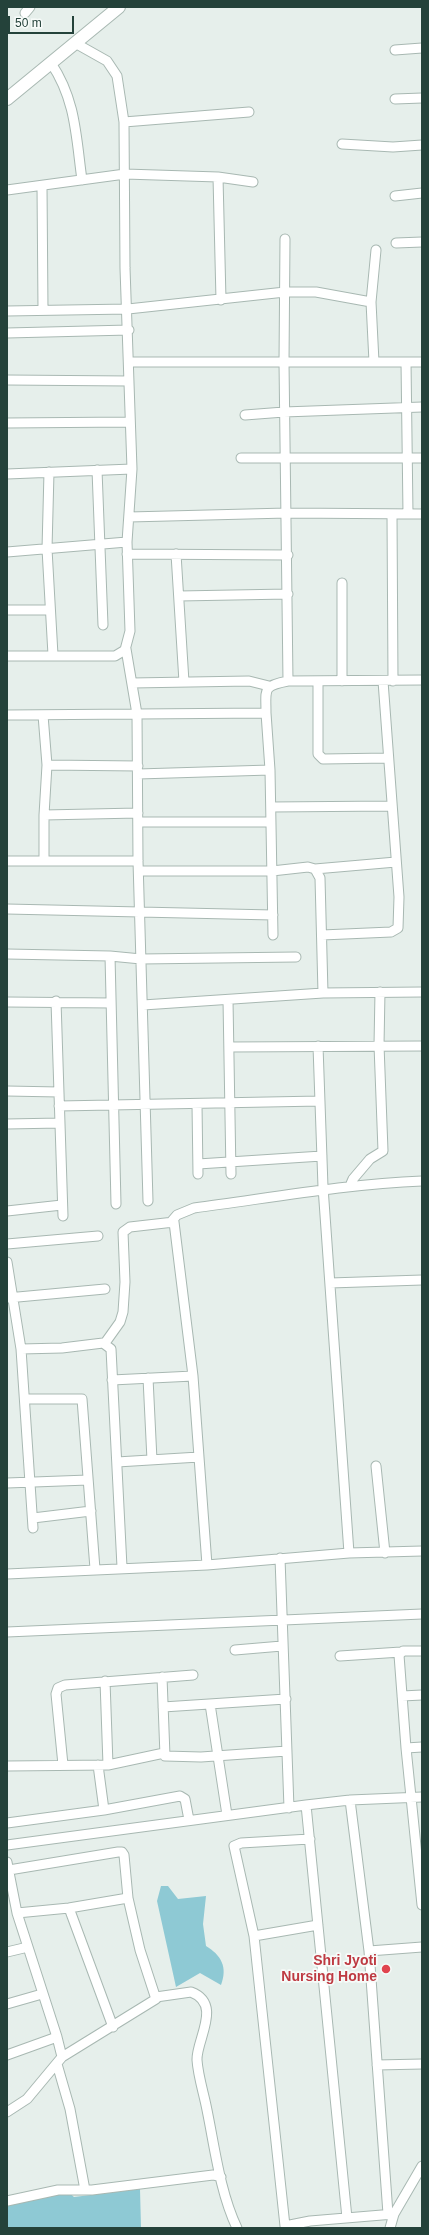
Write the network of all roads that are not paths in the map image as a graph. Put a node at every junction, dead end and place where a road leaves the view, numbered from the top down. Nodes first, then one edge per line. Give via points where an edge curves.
1 (119, 7) edge
2 (75, 43) junction
3 (422, 48) edge
4 (395, 50) dead end
5 (51, 62) junction
6 (422, 98) edge
7 (7, 99) edge
8 (395, 100) dead end
9 (249, 112) dead end
10 (124, 122) junction
11 (342, 144) dead end
12 (422, 145) edge
13 (125, 174) junction
14 (218, 177) junction
15 (82, 180) junction
16 (253, 182) dead end
17 (42, 186) junction
18 (7, 190) edge
19 (422, 194) edge
20 (396, 196) dead end
21 (285, 239) dead end
22 (422, 242) edge
23 (396, 243) dead end
24 (376, 250) dead end
25 (285, 292) junction
26 (221, 300) junction
27 (371, 302) junction
28 (128, 309) junction
29 (42, 310) junction
30 (7, 311) edge
31 (129, 330) junction
32 (7, 333) edge
33 (130, 362) junction
34 (284, 362) junction
35 (374, 362) junction
36 (406, 362) junction
37 (422, 362) edge
38 (7, 380) edge
39 (129, 381) junction
40 (407, 406) junction
41 (422, 407) edge
42 (284, 412) junction
43 (246, 415) dead end
44 (129, 422) junction
45 (7, 423) edge
46 (241, 458) dead end
47 (286, 458) junction
48 (407, 458) junction
49 (422, 458) edge
50 (132, 469) junction
51 (97, 470) junction
52 (49, 472) junction
53 (7, 474) edge
54 (287, 513) junction
55 (392, 514) junction
56 (408, 514) junction
57 (422, 514) edge
58 (129, 517) junction
59 (127, 542) junction
60 (100, 544) junction
61 (47, 548) junction
62 (7, 552) edge
63 (128, 554) junction
64 (176, 554) junction
65 (288, 555) junction
66 (342, 584) dead end
67 (288, 594) junction
68 (179, 596) junction
69 (7, 610) edge
70 (50, 610) junction
71 (103, 625) dead end
72 (126, 649) junction
73 (53, 655) junction
74 (7, 656) edge
75 (422, 680) edge
76 (288, 681) junction
77 (318, 681) junction
78 (342, 681) junction
79 (388, 681) junction
80 (184, 682) junction
81 (132, 683) junction
82 (269, 686) junction
83 (266, 713) junction
84 (137, 714) junction
85 (43, 715) junction
86 (7, 716) edge
87 (388, 758) junction
88 (47, 765) junction
89 (138, 770) junction
90 (270, 770) junction
91 (391, 806) junction
92 (271, 807) junction
93 (44, 815) junction
94 (138, 818) junction
95 (271, 822) junction
96 (7, 861) edge
97 (44, 861) junction
98 (138, 861) junction
99 (396, 862) junction
100 (316, 869) junction
101 (139, 871) junction
102 (272, 871) junction
103 (7, 909) edge
104 (140, 911) junction
105 (272, 915) junction
106 (273, 935) dead end
107 (322, 935) junction
108 (7, 954) edge
109 (110, 956) junction
110 (296, 957) dead end
111 (142, 959) junction
112 (380, 992) junction
113 (422, 992) edge
114 (323, 993) junction
115 (228, 1000) junction
116 (56, 1001) junction
117 (7, 1002) edge
118 (111, 1003) junction
119 (143, 1005) junction
120 (378, 1045) junction
121 (318, 1046) junction
122 (422, 1046) edge
123 (229, 1048) junction
124 (7, 1091) edge
125 (59, 1092) junction
126 (320, 1101) junction
127 (230, 1104) junction
128 (113, 1105) junction
129 (146, 1105) junction
130 (197, 1105) junction
131 (59, 1106) junction
132 (60, 1123) junction
133 (7, 1124) edge
134 (322, 1156) junction
135 (231, 1162) junction
136 (198, 1164) junction
137 (198, 1174) dead end
138 (231, 1174) dead end
139 (422, 1181) edge
140 (350, 1186) junction
141 (323, 1191) junction
142 (148, 1201) dead end
143 (116, 1204) dead end
144 (62, 1206) junction
145 (7, 1211) edge
146 (63, 1216) dead end
147 (171, 1222) junction
148 (98, 1236) dead end
149 (7, 1244) edge
150 (7, 1262) edge
151 (422, 1280) edge
152 (330, 1283) junction
153 (105, 1289) dead end
154 (10, 1297) edge
155 (105, 1343) junction
156 (21, 1349) junction
157 (193, 1376) junction
158 (148, 1378) junction
159 (112, 1380) junction
160 (25, 1398) junction
161 (199, 1457) junction
162 (152, 1460) junction
163 (116, 1462) junction
164 (376, 1466) dead end
165 (88, 1480) junction
166 (31, 1482) junction
167 (7, 1483) edge
168 (90, 1511) junction
169 (33, 1518) junction
170 (33, 1528) dead end
171 (422, 1551) edge
172 (349, 1553) junction
173 (385, 1553) junction
174 (280, 1558) junction
175 (207, 1565) junction
176 (122, 1567) junction
177 (95, 1569) junction
178 (7, 1574) edge
179 (422, 1614) edge
180 (282, 1621) junction
181 (7, 1632) edge
182 (282, 1646) junction
183 (235, 1650) dead end
184 (422, 1651) edge
185 (401, 1652) junction
186 (340, 1656) dead end
187 (193, 1675) dead end
188 (162, 1677) junction
189 (105, 1681) junction
190 (422, 1695) edge
191 (402, 1696) junction
192 (286, 1699) junction
193 (210, 1704) junction
194 (163, 1707) junction
195 (422, 1747) edge
196 (406, 1748) junction
197 (288, 1751) junction
198 (164, 1753) junction
199 (219, 1755) junction
200 (63, 1765) junction
201 (98, 1765) junction
202 (108, 1765) junction
203 (7, 1766) edge
204 (422, 1797) edge
205 (410, 1798) junction
206 (350, 1800) junction
207 (306, 1805) junction
208 (289, 1808) junction
209 (104, 1810) junction
210 (227, 1815) junction
211 (189, 1820) junction
212 (7, 1823) edge
213 (310, 1839) junction
214 (7, 1845) edge
215 (8, 1866) edge
216 (128, 1898) junction
217 (422, 1905) edge
218 (69, 1908) junction
219 (17, 1913) junction
220 (318, 1925) junction
221 (254, 1936) junction
222 (28, 1947) junction
223 (422, 1947) edge
224 (369, 1951) junction
225 (7, 1952) edge
226 (42, 1994) junction
227 (156, 1997) junction
228 (7, 2004) edge
229 (113, 2027) junction
230 (57, 2037) junction
231 (7, 2055) edge
232 (59, 2061) junction
233 (422, 2064) edge
234 (377, 2065) junction
235 (7, 2112) edge
236 (422, 2166) edge
237 (221, 2177) junction
238 (85, 2190) junction
239 (7, 2201) edge
240 (391, 2214) junction
241 (347, 2218) junction
242 (282, 2227) edge
243 (237, 2228) edge
244 (390, 2228) edge

1 - 2 street
2 - 5 street
2 - 10 street via 107,61 117,76
3 - 4 street
5 - 7 street
5 - 15 street via 71,103
6 - 8 street
9 - 10 street
10 - 13 street
11 - 12 street via 393,147
13 - 14 street
13 - 15 street
13 - 28 street via 125,268
14 - 16 street
14 - 26 street
15 - 17 street
17 - 18 street
17 - 29 street
19 - 20 street
21 - 25 street
22 - 23 street
24 - 27 street
25 - 26 street
25 - 27 street via 316,292
25 - 34 street
26 - 28 street
27 - 35 street
28 - 29 street
28 - 31 street
29 - 30 street
31 - 32 street
31 - 33 street
33 - 34 street
33 - 39 street
34 - 35 street
34 - 42 street
35 - 36 street
36 - 37 street
36 - 40 street
38 - 39 street
39 - 44 street
40 - 41 street
40 - 42 street
40 - 48 street
42 - 43 street
42 - 47 street
44 - 45 street
44 - 50 street
46 - 47 street
47 - 48 street
47 - 54 street
48 - 49 street
48 - 56 street
50 - 51 street
50 - 58 street
51 - 52 street
51 - 60 street
52 - 53 street
52 - 61 street
54 - 55 street
54 - 58 street
54 - 65 street
55 - 56 street
55 - 79 street
56 - 57 street
58 - 59 street
59 - 60 street
59 - 63 street
60 - 61 street
60 - 71 street
61 - 62 street
61 - 70 street
63 - 64 street
63 - 72 street via 130,630
64 - 65 street
64 - 68 street
65 - 67 street
66 - 78 street
67 - 68 street
67 - 76 street
68 - 80 street
69 - 70 street
70 - 73 street
72 - 73 street via 115,656
72 - 81 street
73 - 74 street
75 - 79 street
76 - 77 street
76 - 82 street
77 - 78 street
77 - 87 street via 320,758
78 - 79 street
79 - 87 street
80 - 81 street
80 - 82 street via 250,681
81 - 84 street
82 - 83 street via 266,691
83 - 84 street
83 - 90 street
84 - 85 street
84 - 89 street
85 - 86 street
85 - 88 street
87 - 91 street
88 - 89 street
88 - 93 street
89 - 90 street
89 - 94 street
90 - 92 street
91 - 92 street
91 - 99 street
92 - 95 street
93 - 94 street
93 - 97 street
94 - 95 street
94 - 98 street
95 - 102 street
96 - 97 street
97 - 98 street
98 - 101 street
99 - 100 street
99 - 107 street via 397,930
100 - 102 street via 308,867
100 - 107 street via 320,878
101 - 102 street
101 - 104 street
102 - 105 street
103 - 104 street
104 - 105 street
104 - 111 street
105 - 106 street
107 - 114 street
108 - 109 street
109 - 111 street
109 - 118 street
110 - 111 street
111 - 119 street
112 - 113 street
112 - 114 street
112 - 120 street
114 - 115 street
115 - 119 street
115 - 123 street
116 - 117 street
116 - 118 street
116 - 125 street
118 - 128 street
119 - 129 street
120 - 121 street
120 - 122 street
120 - 140 street via 383,1151 370,1159
121 - 123 street
121 - 126 street
123 - 127 street
124 - 125 street
125 - 131 street
126 - 127 street
126 - 134 street
127 - 130 street
127 - 135 street
128 - 129 street
128 - 131 street
128 - 143 street
129 - 130 street
129 - 142 street
130 - 136 street
131 - 132 street
132 - 133 street
132 - 144 street
134 - 135 street
134 - 141 street
135 - 136 street
135 - 138 street
136 - 137 street
139 - 140 street
140 - 141 street
141 - 147 street via 194,1208 177,1215
141 - 152 street
144 - 145 street
144 - 146 street
147 - 155 street via 130,1227 122,1232 125,1282 123,1312 120,1322
147 - 157 street via 175,1226
148 - 149 street
150 - 154 street
151 - 152 street
152 - 172 street
153 - 154 street
154 - 156 street
155 - 156 street
155 - 159 street via 111,1349
156 - 160 street
157 - 158 street
157 - 161 street
158 - 159 street
158 - 162 street
159 - 163 street
160 - 165 street via 82,1399
160 - 166 street
161 - 162 street
161 - 175 street
162 - 163 street
163 - 176 street
164 - 173 street
165 - 166 street
165 - 168 street
166 - 167 street
166 - 169 street
168 - 169 street
168 - 177 street
169 - 170 street
171 - 173 street
172 - 173 street
172 - 174 street
174 - 175 street
174 - 180 street
175 - 176 street
176 - 177 street
177 - 178 street
179 - 180 street
180 - 181 street
180 - 182 street
182 - 183 street
182 - 192 street
184 - 185 street
185 - 186 street
185 - 191 street via 399,1655
187 - 188 street
188 - 189 street
188 - 194 street
189 - 200 street via 65,1685 56,1691
189 - 202 street
190 - 191 street
191 - 196 street
192 - 193 street
192 - 197 street
193 - 194 street
193 - 199 street
194 - 198 street
195 - 196 street
196 - 205 street
197 - 199 street
197 - 208 street
198 - 199 street via 169,1758
198 - 202 street
199 - 210 street
200 - 201 street
200 - 203 street
201 - 202 street
201 - 209 street
204 - 205 street
205 - 206 street
205 - 217 street
206 - 207 street
206 - 224 street
207 - 208 street
207 - 213 street
208 - 210 street
209 - 211 street via 182,1796 185,1799
209 - 212 street
210 - 211 street
211 - 214 street
213 - 220 street
213 - 221 street via 241,1843 234,1846
215 - 216 street via 122,1852
215 - 219 street
216 - 218 street
216 - 227 street via 140,1950
218 - 219 street
218 - 229 street
219 - 222 street
220 - 221 street
220 - 241 street
221 - 242 street
222 - 225 street
222 - 226 street
223 - 224 street
224 - 234 street
226 - 228 street
226 - 230 street
227 - 229 street via 154,2001
227 - 237 street via 191,1992 201,1998 204,2005 207,2026 197,2060
229 - 232 street
230 - 231 street
230 - 232 street
232 - 235 street via 27,2099
232 - 238 street
233 - 234 street
234 - 240 street
236 - 240 street
237 - 238 street via 213,2175
237 - 243 street
238 - 239 street via 58,2190
240 - 241 street
240 - 244 street
241 - 242 street via 310,2221

